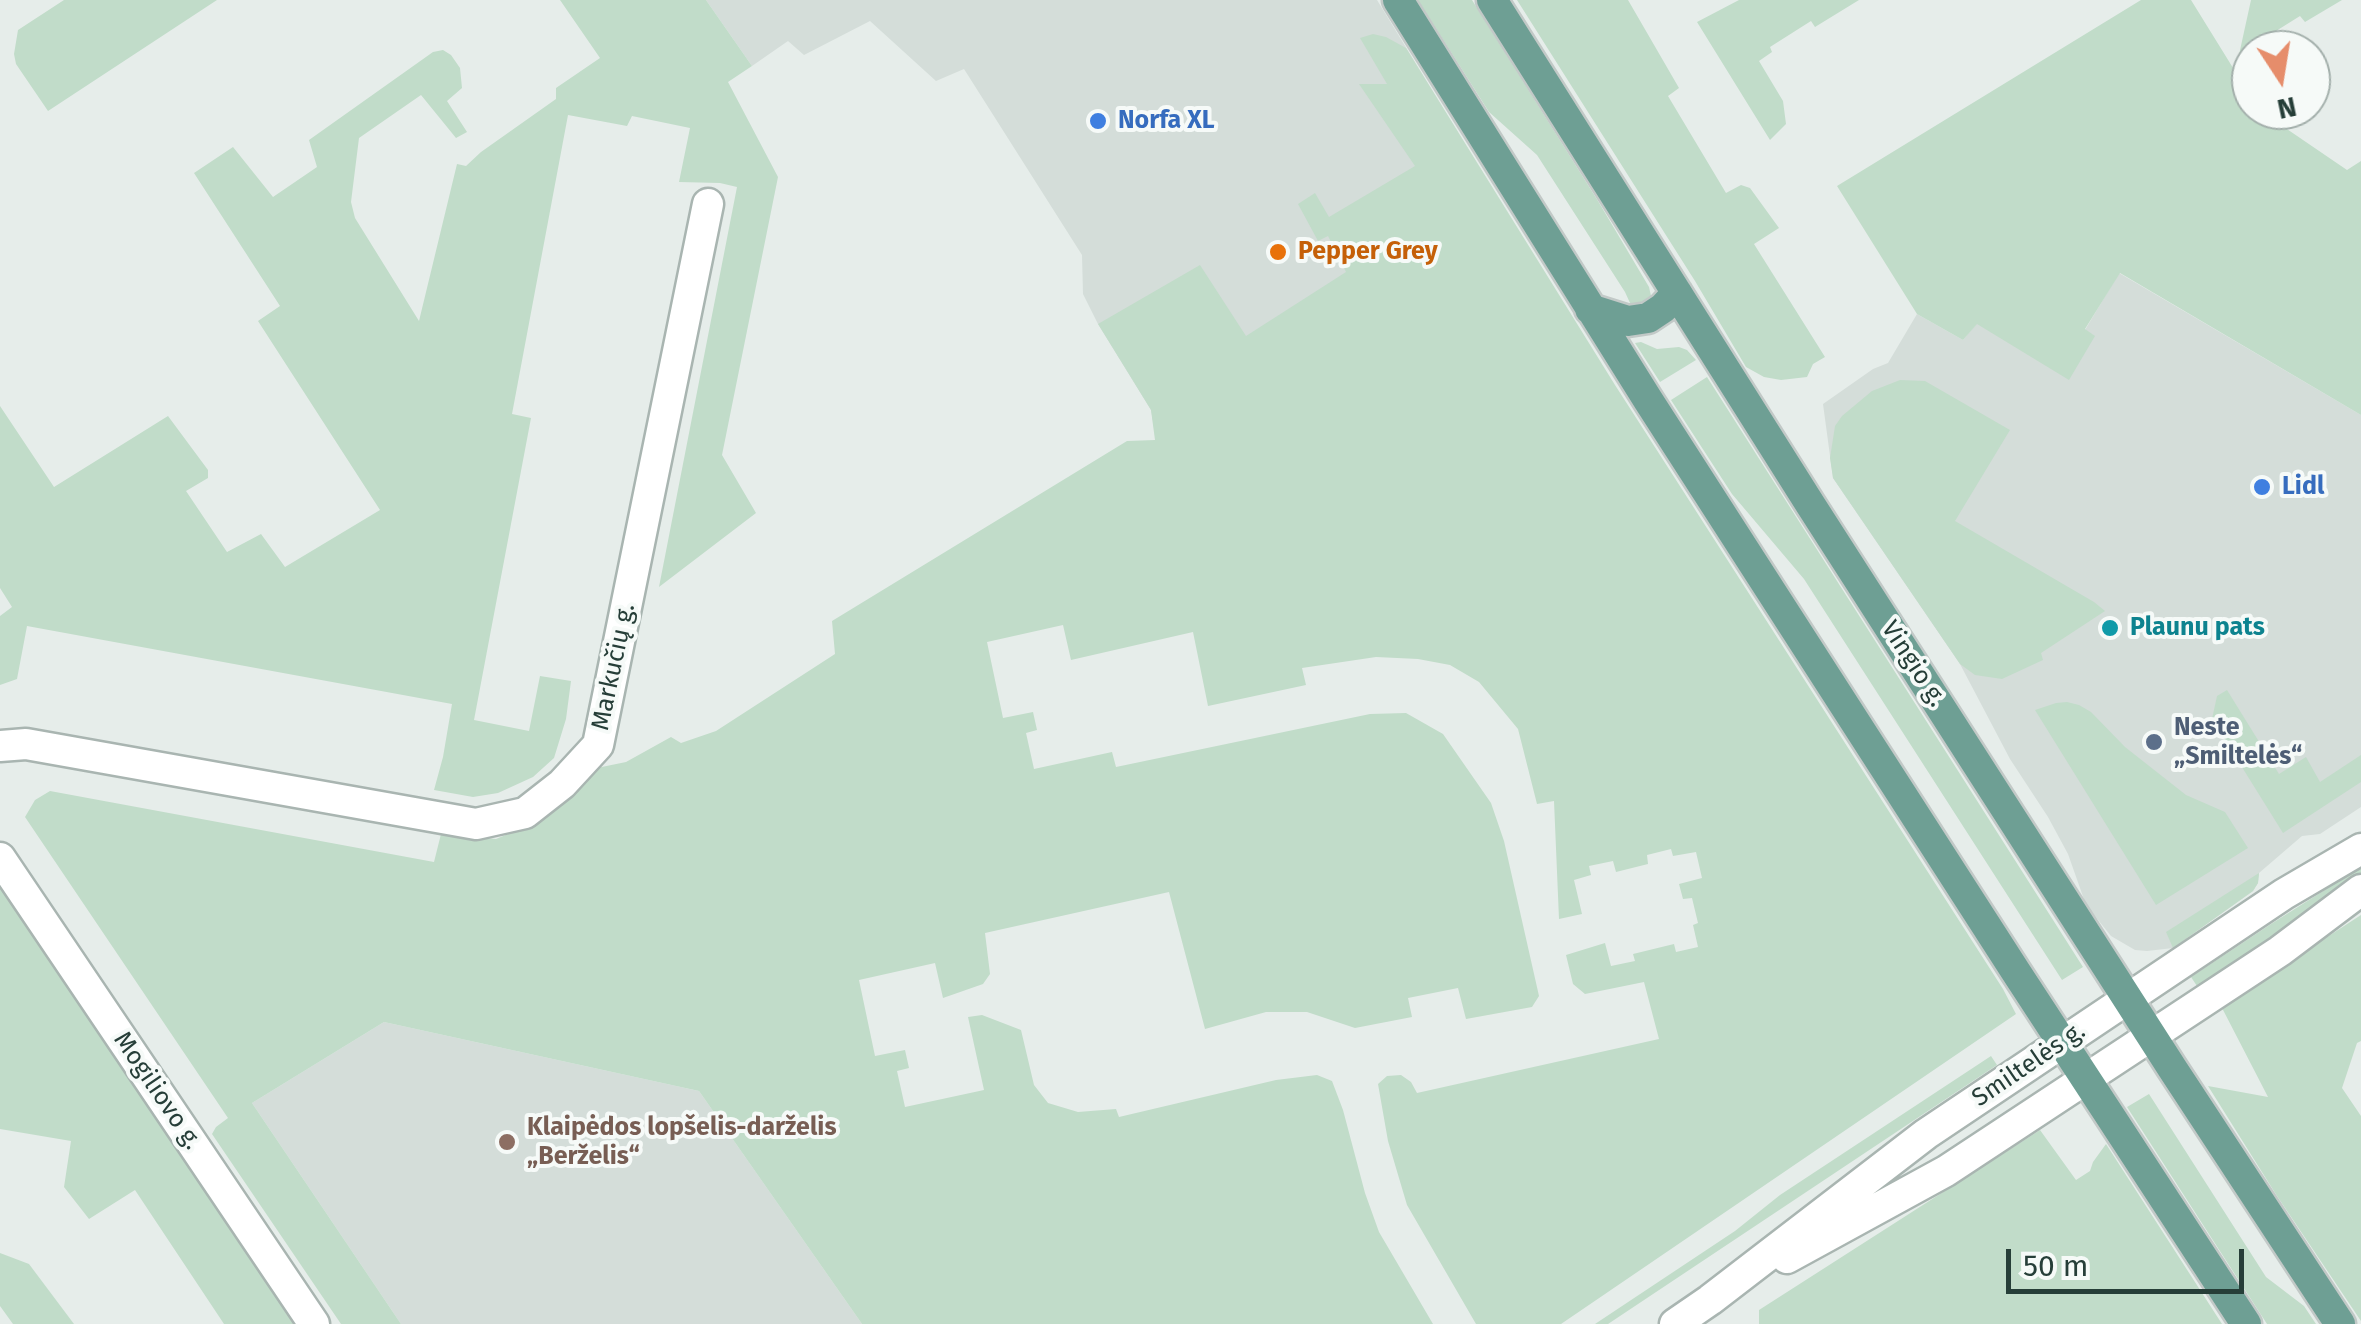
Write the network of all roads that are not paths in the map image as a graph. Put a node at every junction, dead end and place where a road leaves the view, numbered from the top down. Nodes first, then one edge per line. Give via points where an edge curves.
1 (1398, 0) edge
2 (1492, 0) edge
3 (708, 204) dead end
4 (1677, 293) junction
5 (1590, 309) junction
6 (0, 746) edge
7 (2361, 848) edge
8 (0, 858) edge
9 (2361, 890) edge
10 (2128, 999) junction
11 (2152, 1036) junction
12 (2062, 1043) junction
13 (2086, 1079) junction
14 (1710, 1300) junction
15 (314, 1324) edge
16 (1675, 1324) edge
17 (2246, 1324) edge
18 (2340, 1324) edge

1 - 5 main road
2 - 4 main road, Vingio g.
3 - 6 street, Markučių g. via 598,745 525,813 476,824 26,744
4 - 5 main road via 1648,318 1628,321
4 - 10 main road, Vingio g.
5 - 12 main road
7 - 10 street, Smiltelės g.
8 - 15 street, Mogiliovo g.
9 - 11 street, Smiltelės g.
10 - 11 main road, Vingio g.
10 - 12 street, Smiltelės g.
11 - 13 street, Smiltelės g.
11 - 18 main road, Vingio g.
12 - 13 main road
12 - 14 street, Smiltelės g. via 1926,1134
13 - 14 street, Smiltelės g. via 1946,1171
13 - 17 main road
14 - 16 street, Smiltelės g.

